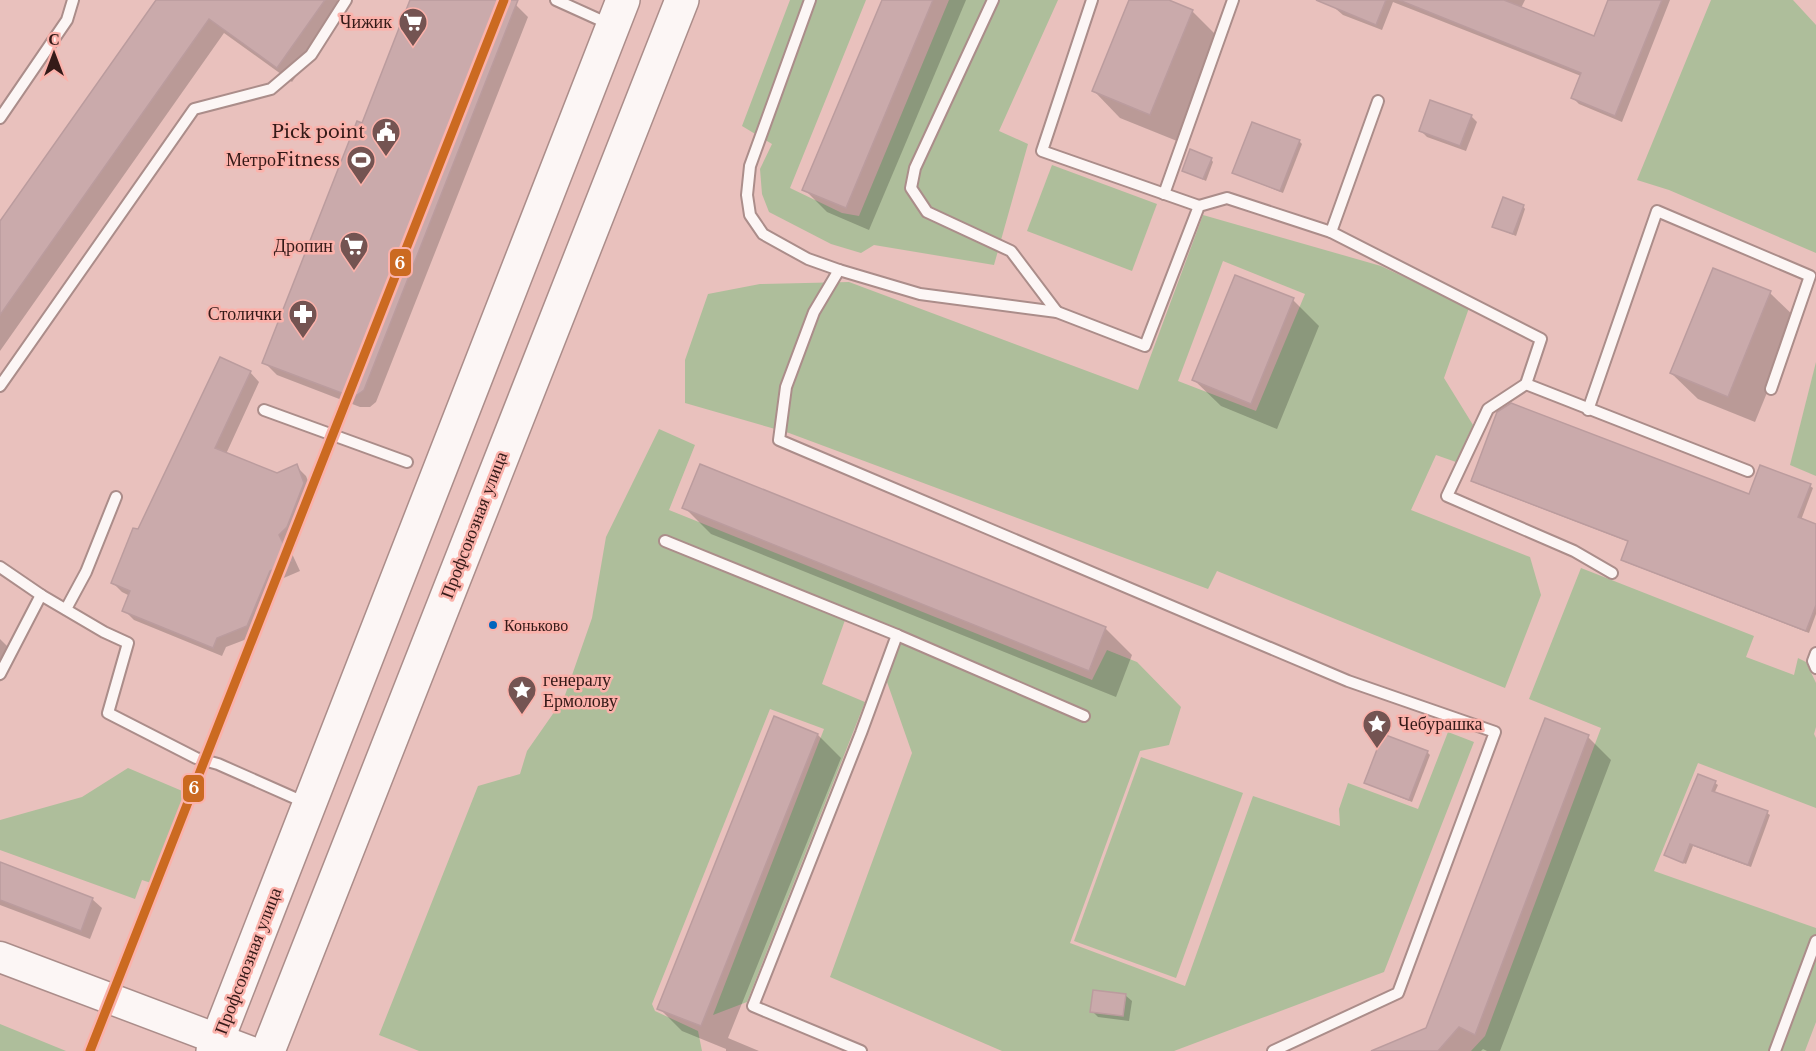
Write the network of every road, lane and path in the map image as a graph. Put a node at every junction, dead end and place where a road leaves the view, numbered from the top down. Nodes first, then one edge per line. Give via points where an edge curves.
1 (73, 0) edge
2 (346, 0) edge
3 (556, 0) edge
4 (682, 0) edge
5 (810, 0) edge
6 (993, 0) edge
7 (1092, 0) edge
8 (1233, 0) edge
9 (618, 13) edge
10 (1378, 101) dead end
11 (0, 118) edge
12 (1164, 194) junction
13 (1199, 206) junction
14 (1331, 232) junction
15 (839, 270) junction
16 (1057, 312) junction
17 (1526, 384) junction
18 (0, 386) edge
19 (1772, 389) dead end
20 (264, 410) dead end
21 (1588, 410) junction
22 (407, 462) dead end
23 (1748, 471) dead end
24 (116, 497) dead end
25 (665, 542) dead end
26 (0, 567) edge
27 (1612, 573) dead end
28 (41, 595) junction
29 (66, 609) junction
30 (897, 635) junction
31 (1816, 653) edge
32 (1816, 668) edge
33 (0, 674) edge
34 (1084, 716) dead end
35 (309, 804) junction
36 (1816, 941) edge
37 (0, 957) edge
38 (215, 1046) edge
39 (249, 1051) edge
40 (268, 1051) edge
41 (861, 1051) edge
42 (1273, 1051) edge
43 (1775, 1051) edge

1 - 11 lane via 67,20
2 - 18 lane via 311,55 272,89 194,109
3 - 9 lane
4 - 40 main road, Профсоюзная улица
5 - 15 lane via 750,165 747,195 750,215 763,234 808,259
6 - 16 lane via 915,168 911,188 927,212 1011,251
7 - 12 lane via 1042,152
8 - 12 lane
9 - 35 main road, Профсоюзная улица
10 - 14 lane
12 - 13 lane
13 - 14 lane via 1227,198
13 - 16 lane via 1145,346
14 - 17 lane via 1541,339
15 - 16 lane via 920,294
15 - 42 lane via 814,312 786,387 779,440 1348,681 1495,732 1398,993
17 - 21 lane
17 - 27 lane via 1488,409 1447,496 1574,551
19 - 21 lane via 1810,276 1657,211
20 - 22 lane
21 - 23 lane
24 - 29 lane via 86,572
25 - 30 lane
26 - 28 lane
28 - 29 lane
28 - 33 lane
29 - 35 lane via 128,643 108,712 196,758
30 - 34 lane
30 - 41 lane via 753,1006
31 - 32 lane
35 - 38 main road, Профсоюзная улица
36 - 43 lane
37 - 38 main road
38 - 39 main road

